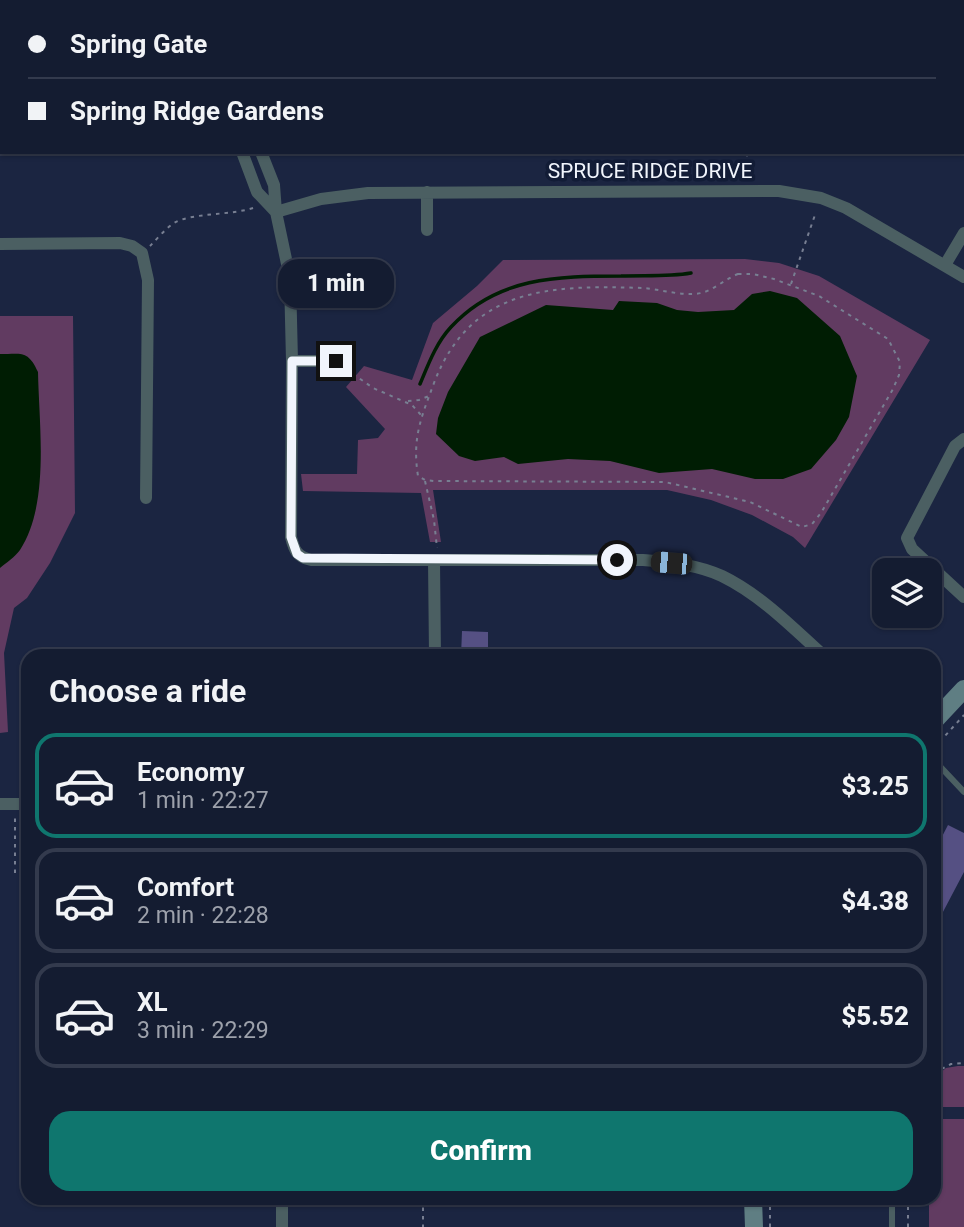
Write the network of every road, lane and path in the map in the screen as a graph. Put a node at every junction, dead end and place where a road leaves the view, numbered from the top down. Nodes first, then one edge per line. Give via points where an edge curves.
1 (243, 154) edge
2 (262, 154) edge
3 (747, 154) edge
4 (726, 190) junction
5 (427, 192) junction
6 (267, 201) junction
7 (276, 212) junction
8 (816, 212) dead end
9 (427, 230) dead end
10 (964, 233) edge
11 (0, 244) edge
12 (142, 253) junction
13 (945, 265) junction
14 (964, 277) edge
15 (791, 285) junction
16 (292, 361) junction
17 (336, 361) joint
18 (429, 395) junction
19 (403, 401) junction
20 (422, 415) junction
21 (964, 439) edge
22 (425, 480) junction
23 (146, 498) dead end
24 (435, 561) junction
25 (964, 597) edge
26 (435, 649) edge
27 (816, 649) edge
28 (964, 689) edge
29 (941, 714) edge
30 (964, 715) edge
31 (941, 740) edge
32 (941, 767) edge
33 (964, 792) edge
34 (0, 804) edge
35 (21, 804) edge
36 (21, 814) edge
37 (15, 873) dead end
38 (964, 1063) edge
39 (941, 1070) edge
40 (282, 1205) edge
41 (423, 1205) edge
42 (753, 1205) edge
43 (770, 1205) edge
44 (892, 1205) edge
45 (908, 1205) edge
46 (282, 1227) edge
47 (424, 1227) edge
48 (754, 1227) edge
49 (770, 1227) edge
50 (892, 1227) edge
51 (908, 1227) edge

1 - 6 street via 257,192
2 - 7 street via 274,186
3 - 4 path
4 - 5 street, SPRUCE RIDGE DRIVE
4 - 13 street, SPRUCE RIDGE DRIVE via 821,198 877,224
5 - 7 street, SPRUCE RIDGE DRIVE via 344,195
5 - 9 street
6 - 7 street
6 - 12 path via 234,214 174,223
7 - 16 street via 290,278
8 - 15 path
10 - 13 street
11 - 12 street via 120,243
12 - 23 street via 148,280
13 - 14 street, SPRUCE RIDGE DRIVE
15 - 18 path via 745,274 697,294 585,288 521,297 491,309 461,334 442,362
15 - 22 path via 819,296 883,335 900,362 893,389 866,440 812,524 802,527 750,502 665,482
16 - 17 street
16 - 24 street via 291,537 297,554 311,560
17 - 19 path via 373,388
18 - 19 path
18 - 20 path
19 - 20 path
20 - 22 path via 415,457 418,476
21 - 25 street via 955,446 907,538 912,549
22 - 24 path via 436,534
24 - 26 street
24 - 27 street via 643,560 694,567 722,576 748,592
28 - 29 street
30 - 31 path
32 - 33 lane
34 - 35 street
36 - 37 path
38 - 39 path
40 - 46 street
41 - 47 path
42 - 48 street
43 - 49 path
44 - 50 lane
45 - 51 path

